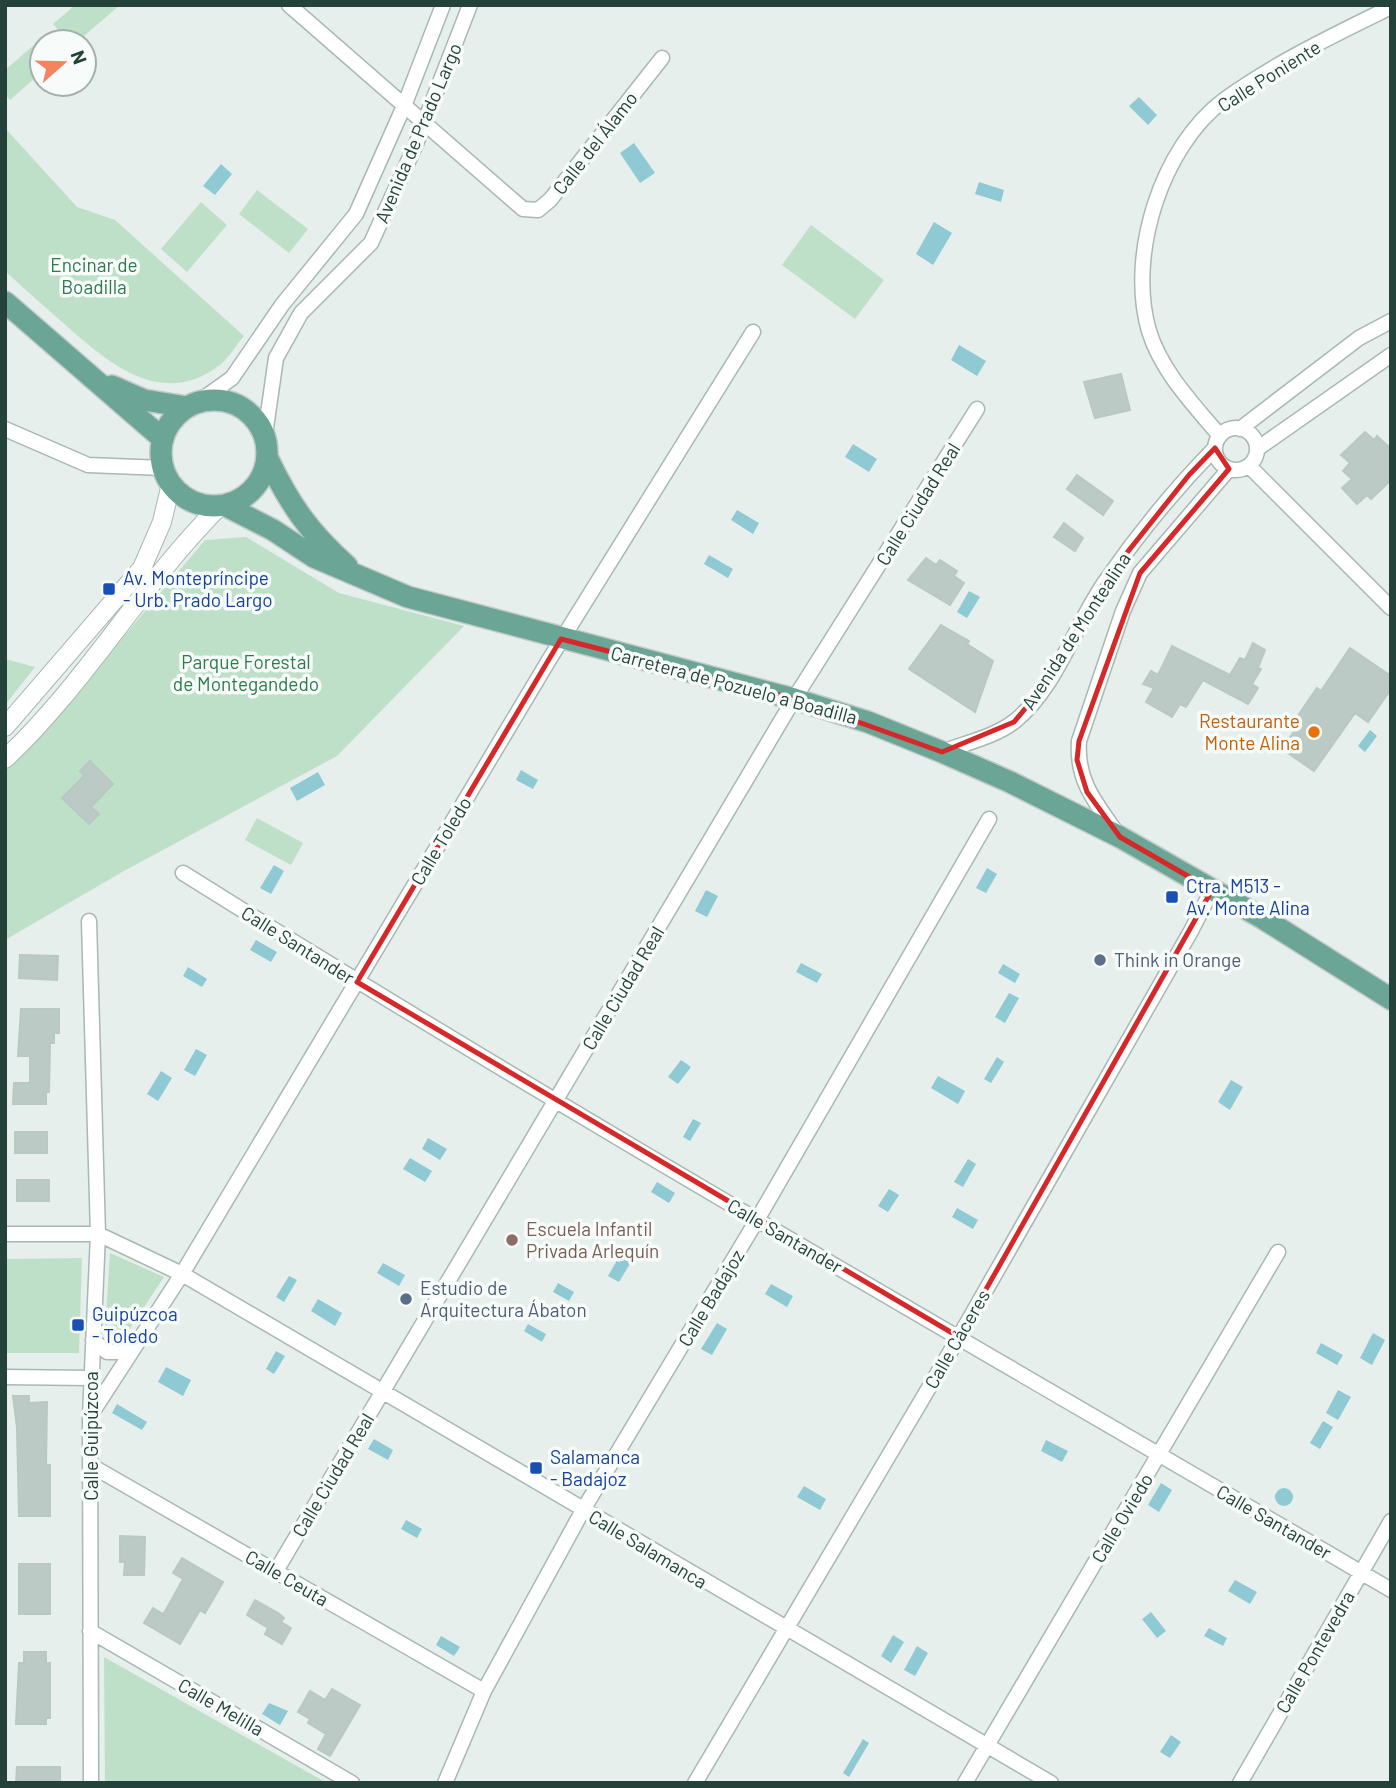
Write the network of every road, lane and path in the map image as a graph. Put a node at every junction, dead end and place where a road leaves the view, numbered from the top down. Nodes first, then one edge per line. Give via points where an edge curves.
1 (289, 5) edge
2 (443, 5) edge
3 (470, 5) edge
4 (1391, 7) edge
5 (662, 58) dead end
6 (404, 106) junction
7 (423, 124) junction
8 (5, 302) edge
9 (1391, 321) edge
10 (753, 332) dead end
11 (1391, 355) edge
12 (93, 378) junction
13 (192, 405) junction
14 (977, 409) dead end
15 (5, 429) edge
16 (1240, 429) junction
17 (265, 435) junction
18 (163, 439) junction
19 (1218, 442) junction
20 (1257, 449) junction
21 (268, 459) junction
22 (1249, 466) junction
23 (1229, 469) junction
24 (167, 476) junction
25 (223, 506) junction
26 (355, 572) junction
27 (1391, 608) edge
28 (561, 639) junction
29 (794, 699) junction
30 (5, 727) edge
31 (942, 752) junction
32 (5, 759) edge
33 (989, 819) dead end
34 (1120, 837) junction
35 (183, 873) dead end
36 (1212, 890) junction
37 (89, 921) dead end
38 (357, 982) junction
39 (1391, 999) edge
40 (556, 1101) junction
41 (757, 1220) junction
42 (5, 1234) edge
43 (99, 1234) junction
44 (1278, 1252) dead end
45 (181, 1274) junction
46 (959, 1337) junction
47 (93, 1340) junction
48 (132, 1351) junction
49 (5, 1377) edge
50 (91, 1378) junction
51 (382, 1394) junction
52 (90, 1416) junction
53 (1160, 1455) junction
54 (90, 1465) junction
55 (583, 1510) junction
56 (1391, 1521) edge
57 (276, 1571) junction
58 (1360, 1573) junction
59 (1391, 1590) edge
60 (784, 1629) junction
61 (90, 1631) junction
62 (484, 1691) junction
63 (986, 1745) junction
64 (91, 1783) edge
65 (352, 1783) edge
66 (445, 1783) edge
67 (695, 1783) edge
68 (965, 1783) edge
69 (1051, 1783) edge
70 (1240, 1783) edge

1 - 6 street
2 - 6 street, Avenida de Prado Largo
3 - 7 street, Avenida de Prado Largo
4 - 19 street, Calle Poniente via 1268,72 1222,102 1187,142 1154,202 1143,242 1149,331 1169,371
5 - 7 street, Calle del Álamo via 538,210 523,209
6 - 7 street
6 - 13 street, Avenida de Prado Largo via 356,214 282,305 233,378
7 - 17 street, Avenida de Prado Largo via 371,243 301,313 276,358
8 - 12 main road
9 - 16 street via 1359,338
10 - 28 street, Calle Toledo
11 - 20 street
12 - 13 main road via 144,400
12 - 18 main road
13 - 17 main road via 217,400 237,405 254,418
13 - 18 main road via 172,421
14 - 29 street, Calle Ciudad Real
15 - 24 street via 88,465
16 - 19 street via 1233,429
16 - 20 street via 1249,433
17 - 21 main road
18 - 24 main road
19 - 23 street via 1216,457
19 - 31 street, Avenida de Montealina via 1106,579 1028,708 993,733
20 - 22 street
21 - 25 main road via 261,480 247,496
21 - 26 main road, Carretera de Pozuelo a Boadilla via 312,534
22 - 23 street
22 - 27 street
23 - 34 street, Avenida de Montealina via 1140,573 1079,741 1077,760 1087,792
24 - 25 main road via 192,502
24 - 30 street via 162,522 142,568
25 - 26 main road, Carretera de Pozuelo a Boadilla via 273,530 314,558
25 - 32 street via 180,546 32,734
26 - 28 main road, Carretera de Pozuelo a Boadilla via 408,597
28 - 29 main road, Carretera de Pozuelo a Boadilla
28 - 38 street, Calle Toledo
29 - 31 main road, Carretera de Pozuelo a Boadilla
29 - 40 street, Calle Ciudad Real
31 - 34 main road, Carretera de Pozuelo a Boadilla
33 - 41 street, Calle Badajoz
34 - 36 main road, Carretera de Pozuelo a Boadilla
35 - 38 street, Calle Santander
36 - 39 main road, Carretera de Pozuelo a Boadilla
36 - 46 street, Calle Cáceres
37 - 43 street, Calle Guipúzcoa
38 - 40 street, Calle Santander
38 - 45 street, Calle Toledo
40 - 41 street, Calle Santander
40 - 51 street, Calle Ciudad Real
41 - 46 street, Calle Santander
41 - 55 street, Calle Badajoz
42 - 43 street
43 - 45 street, Calle Salamanca
43 - 47 street, Calle Guipúzcoa
44 - 53 street, Calle Oviedo
45 - 48 street, Calle Toledo
45 - 51 street, Calle Salamanca
46 - 53 street, Calle Santander
46 - 60 street, Calle Cáceres
47 - 48 street via 107,1352
47 - 50 street, Calle Guipúzcoa
48 - 52 street, Calle Toledo
49 - 50 street
50 - 52 street, Calle Guipúzcoa
51 - 55 street, Calle Salamanca
51 - 57 street, Calle Ciudad Real
52 - 54 street, Calle Guipúzcoa
53 - 58 street, Calle Santander
53 - 63 street, Calle Oviedo
54 - 57 street, Calle Ceuta
54 - 61 street, Calle Guipúzcoa
55 - 60 street, Calle Salamanca
55 - 62 street, Calle Badajoz
56 - 58 street, Calle Pontevedra
57 - 62 street, Calle Ceuta
58 - 59 street, Calle Santander
58 - 70 street, Calle Pontevedra
60 - 63 street, Calle Salamanca
60 - 67 street, Calle Cáceres
61 - 64 street, Calle Guipúzcoa
61 - 65 street, Calle Melilla
62 - 66 street, Calle Badajoz
63 - 68 street, Calle Oviedo
63 - 69 street, Calle Salamanca

